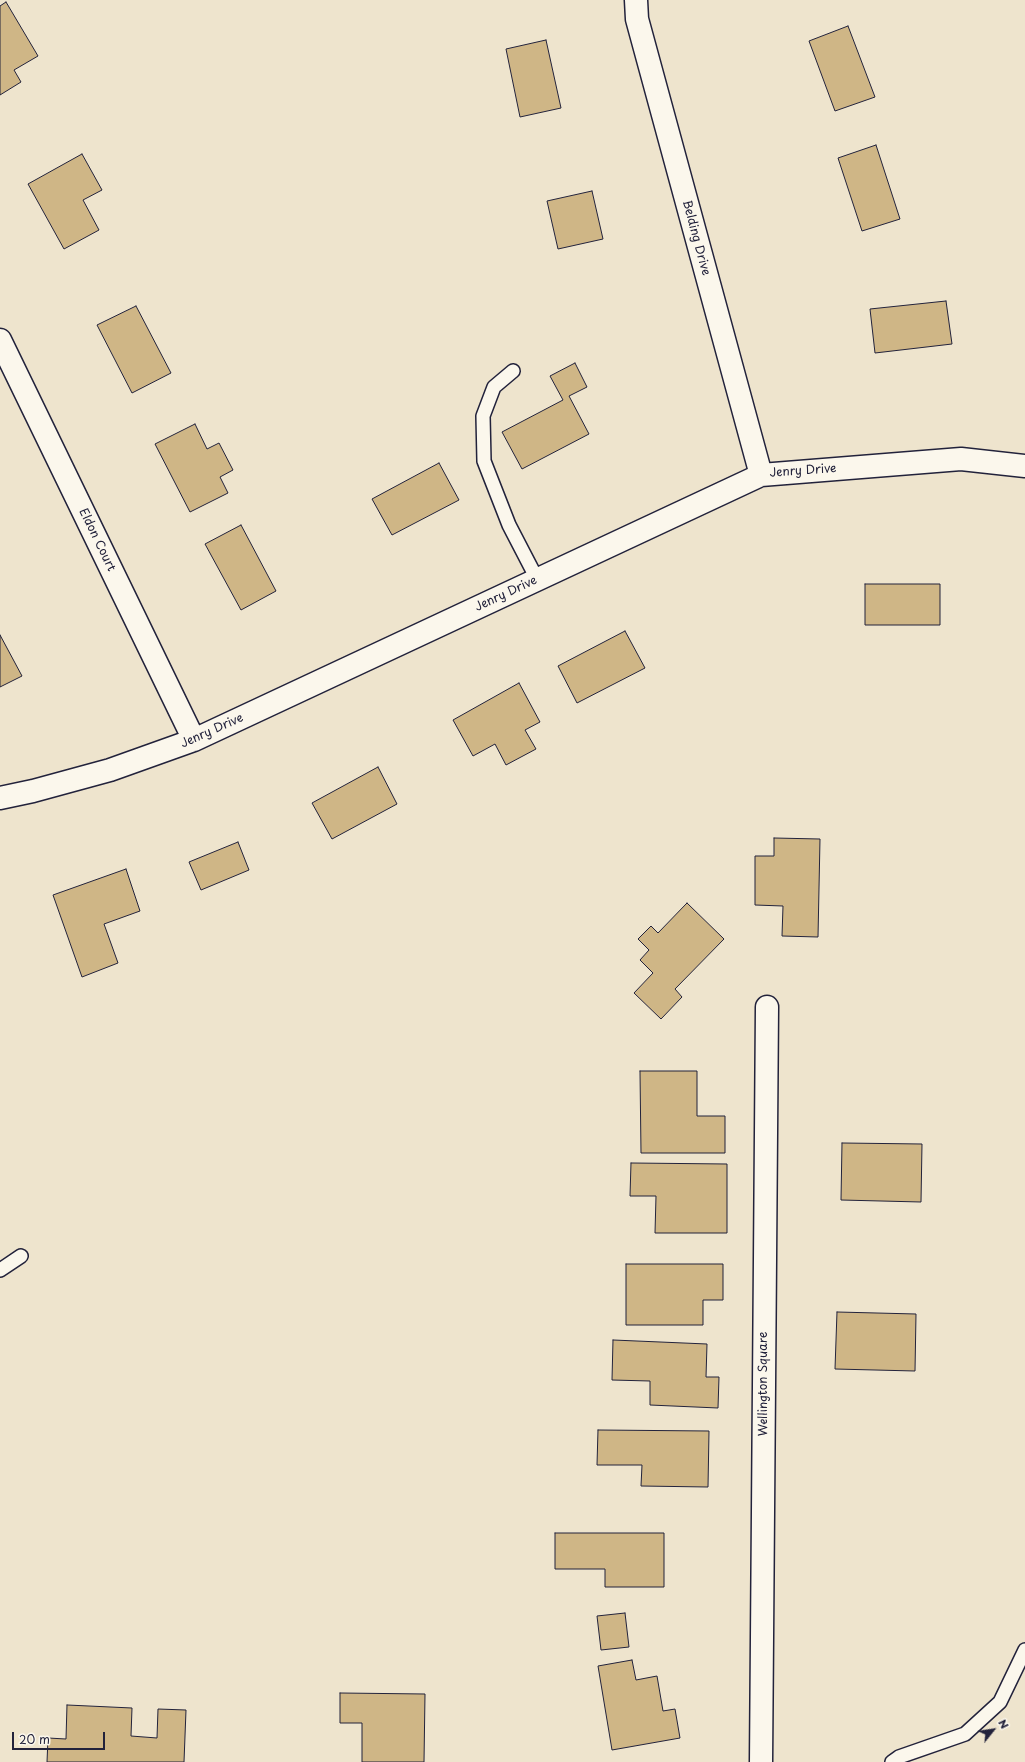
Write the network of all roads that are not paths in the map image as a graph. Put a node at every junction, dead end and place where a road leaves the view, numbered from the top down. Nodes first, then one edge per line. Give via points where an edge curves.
1 (636, 0) edge
2 (0, 340) edge
3 (513, 371) dead end
4 (1025, 466) edge
5 (761, 475) junction
6 (537, 579) junction
7 (194, 740) junction
8 (0, 798) edge
9 (767, 1007) dead end
10 (21, 1256) dead end
11 (0, 1270) edge
12 (1025, 1650) edge
13 (761, 1762) edge
14 (892, 1762) edge

1 - 5 street, Belding Drive via 636,19
2 - 7 street, Eldon Court
3 - 6 lane via 494,387 483,416 484,461 509,525
4 - 5 street, Jenry Drive via 961,459
5 - 6 street, Jenry Drive
6 - 7 street, Jenry Drive
7 - 8 street, Jenry Drive via 110,770 33,792
9 - 13 street, Wellington Square
10 - 11 lane
12 - 14 lane via 1000,1702 965,1734

